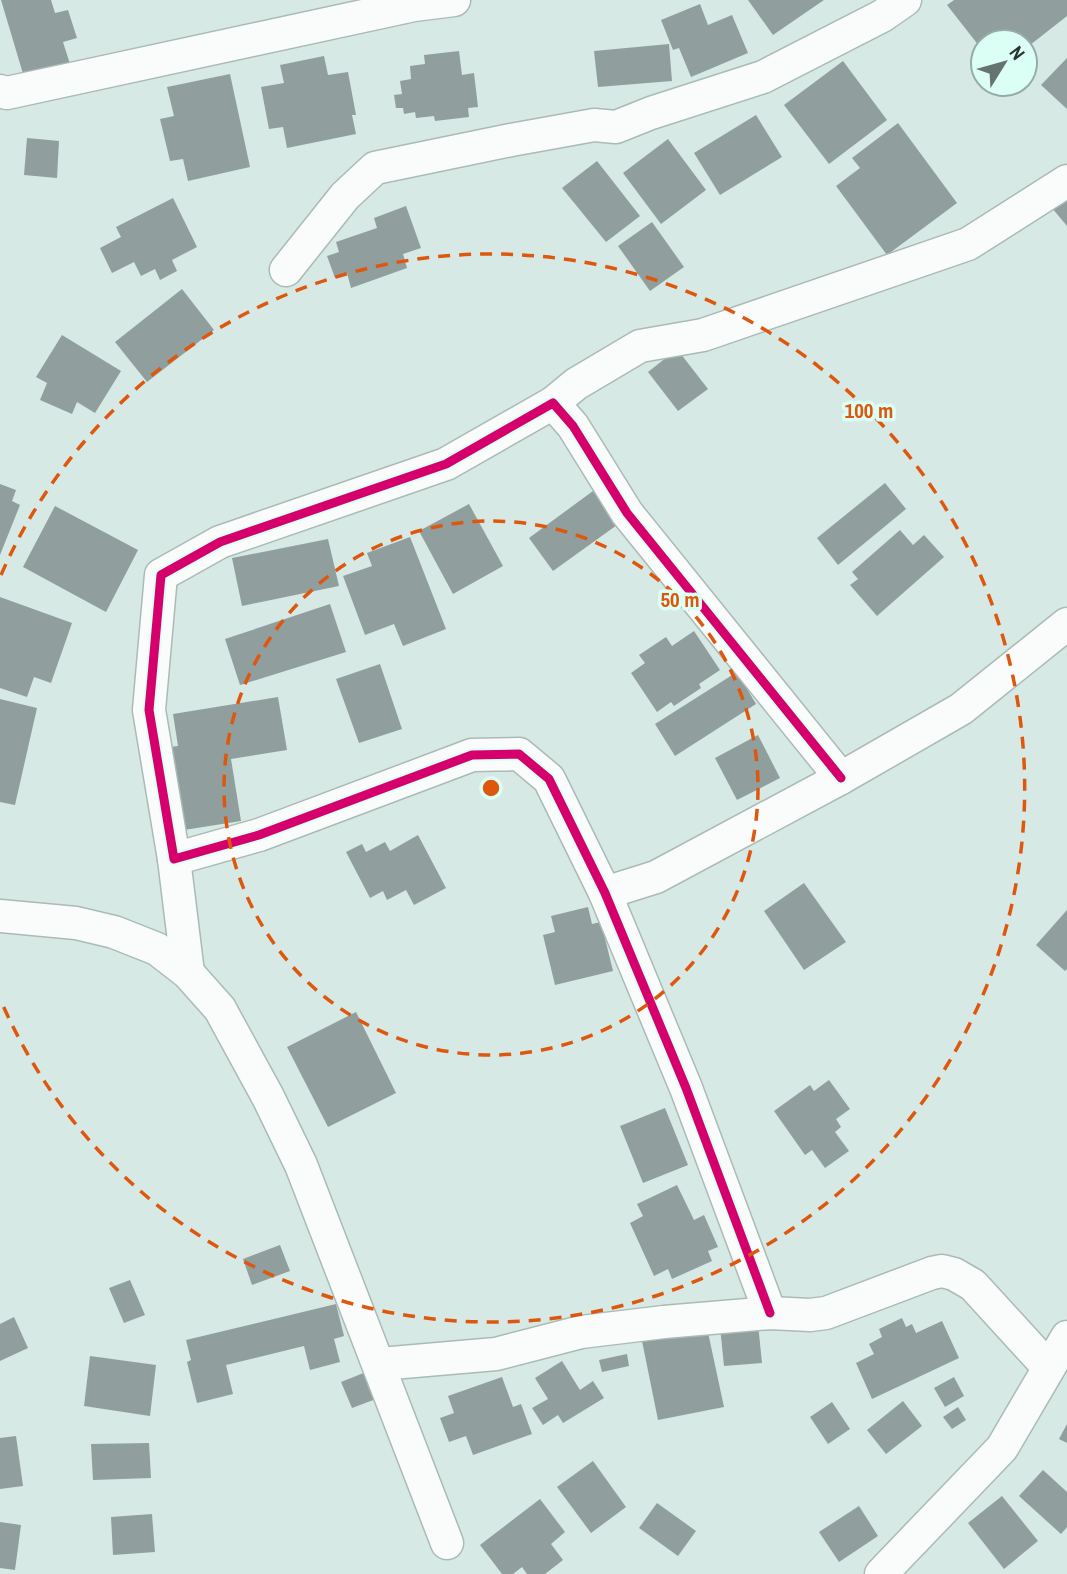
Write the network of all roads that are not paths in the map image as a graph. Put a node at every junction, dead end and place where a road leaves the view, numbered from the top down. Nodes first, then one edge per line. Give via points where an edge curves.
1 (454, 0) edge
2 (905, 0) edge
3 (0, 91) edge
4 (1067, 181) edge
5 (286, 270) dead end
6 (553, 403) junction
7 (1067, 624) edge
8 (841, 778) junction
9 (174, 859) junction
10 (605, 892) junction
11 (0, 916) edge
12 (188, 974) junction
13 (770, 1313) junction
14 (1067, 1337) edge
15 (380, 1364) junction
16 (1048, 1367) junction
17 (447, 1543) dead end
18 (881, 1574) edge

1 - 3 street
2 - 5 street via 763,76 616,127 594,125 375,168 345,196
4 - 6 street via 968,244 703,335 640,346
6 - 8 street via 573,426 627,513
6 - 9 street via 446,464 220,542 161,575 149,710
7 - 8 street via 961,709
8 - 10 street via 656,877
9 - 10 street via 259,835 472,755 519,754 549,779
9 - 12 street
10 - 13 street via 686,1088
11 - 12 street via 76,923 114,932 157,949
12 - 15 street via 220,1009 279,1119
13 - 15 street via 581,1332 496,1353
13 - 16 street via 826,1313 942,1271 973,1285
14 - 16 street
15 - 17 street
16 - 18 street via 1002,1448

